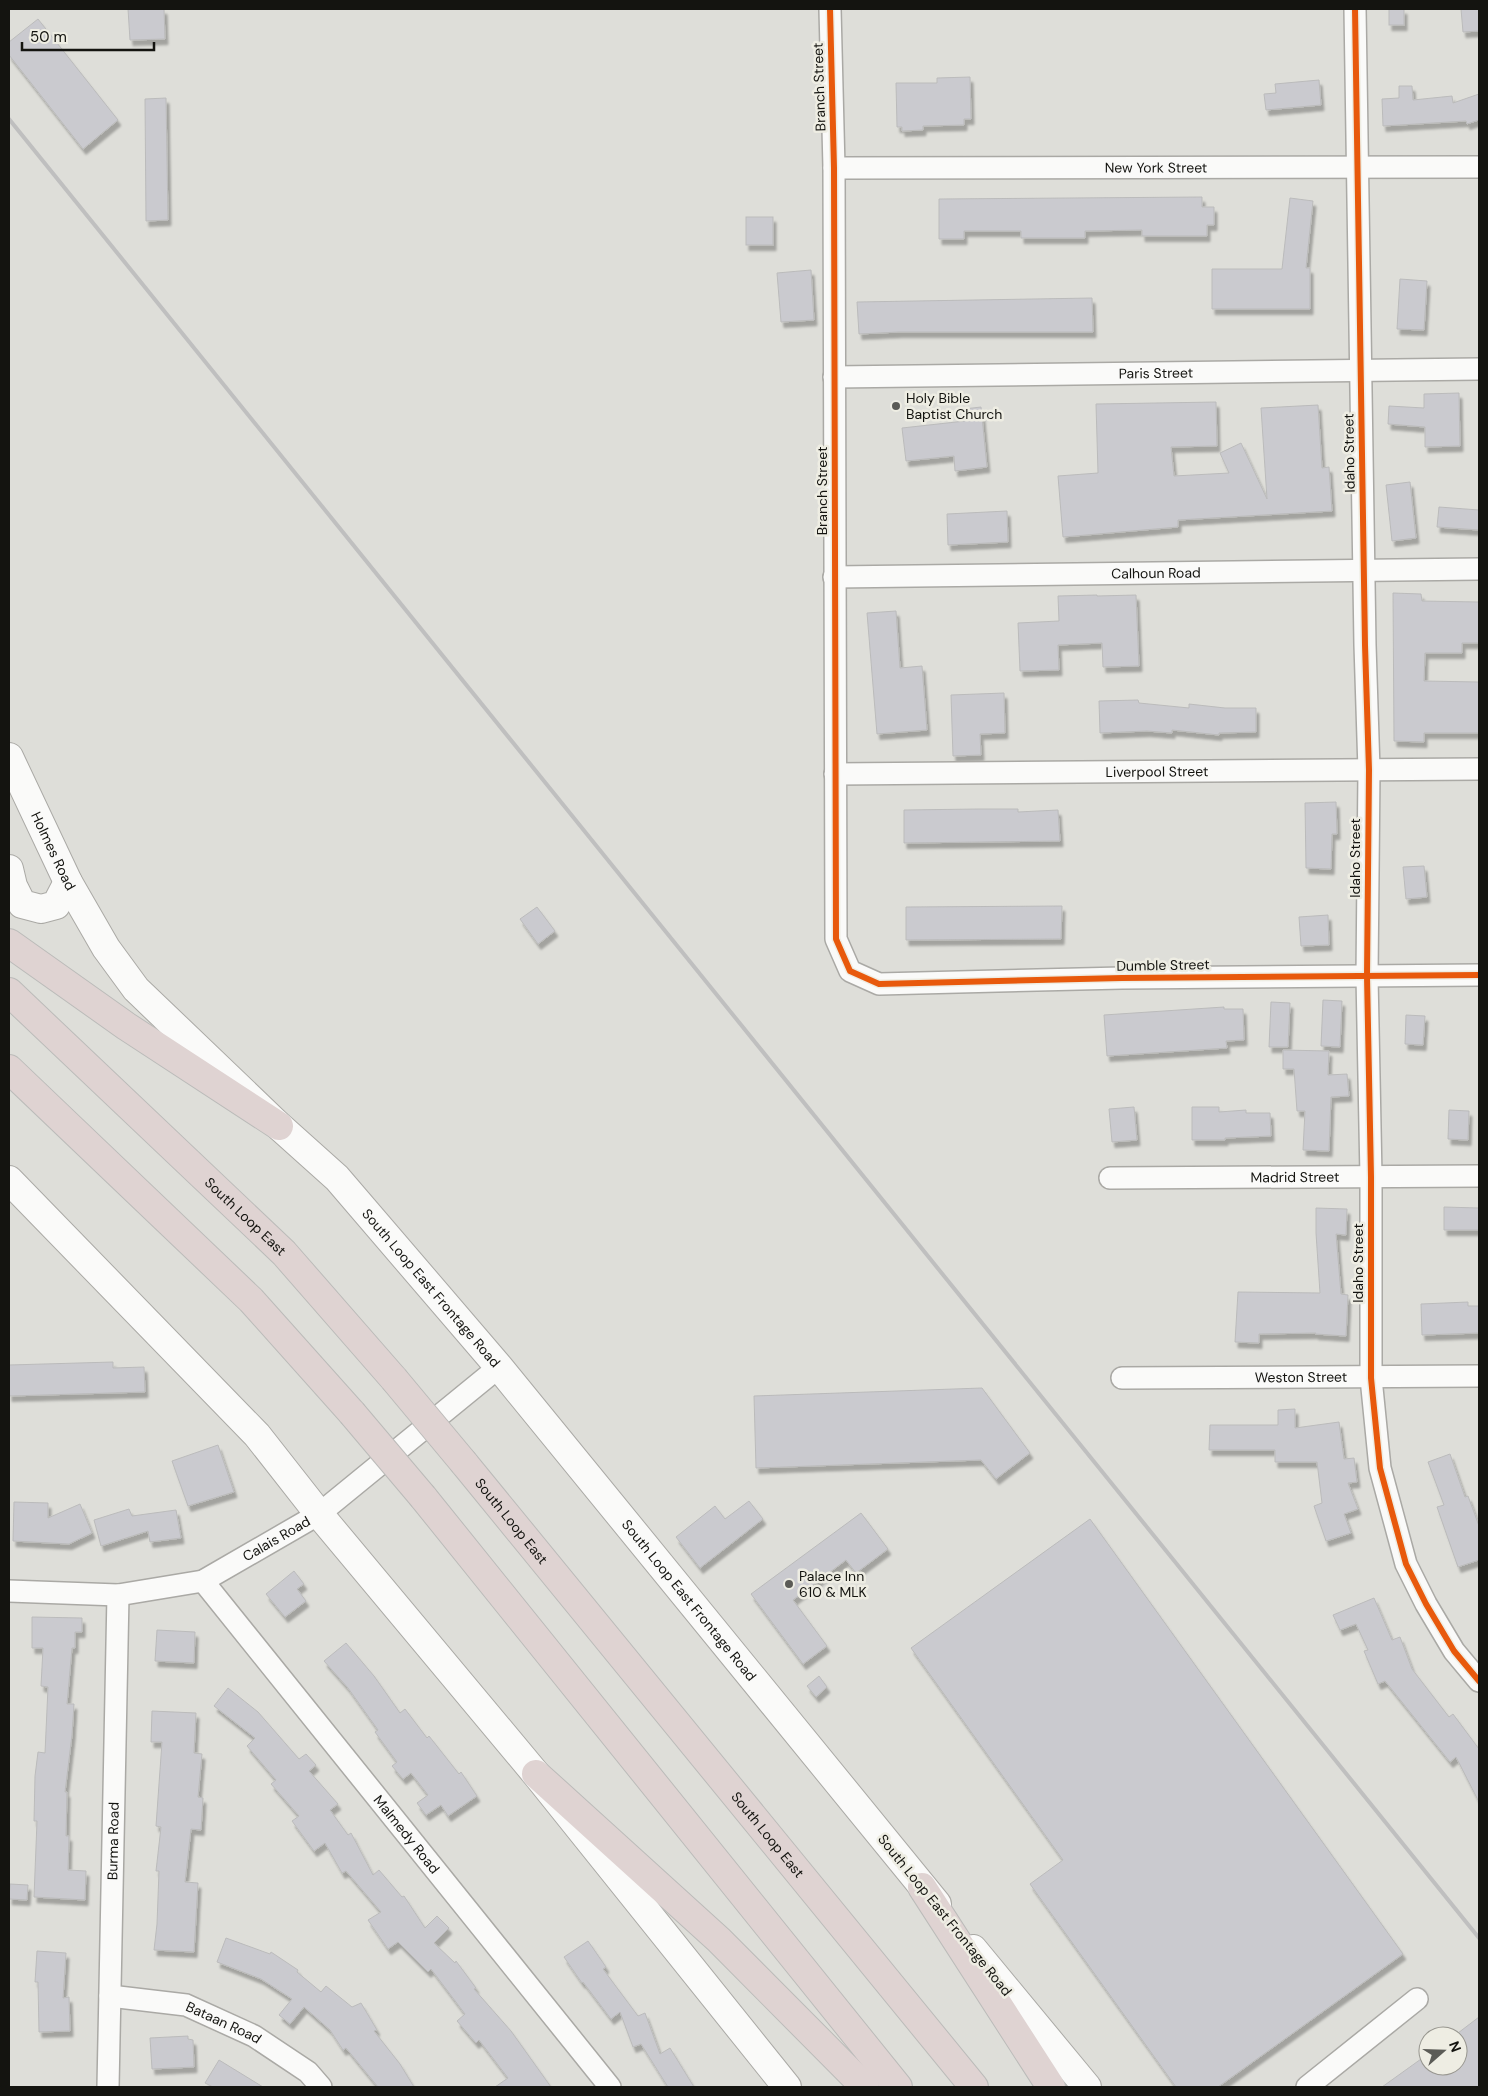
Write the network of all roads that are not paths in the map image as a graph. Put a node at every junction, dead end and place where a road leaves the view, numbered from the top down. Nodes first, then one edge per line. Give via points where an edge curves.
1 (830, 9) edge
2 (1355, 9) edge
3 (1479, 167) edge
4 (834, 168) junction
5 (1356, 168) junction
6 (1361, 369) junction
7 (1479, 369) edge
8 (834, 377) junction
9 (1479, 569) edge
10 (1364, 570) junction
11 (834, 577) junction
12 (9, 756) edge
13 (1479, 769) edge
14 (1368, 770) junction
15 (835, 774) junction
16 (9, 869) edge
17 (68, 882) junction
18 (9, 943) edge
19 (850, 971) joint
20 (1479, 975) edge
21 (1367, 976) junction
22 (9, 992) edge
23 (9, 1069) edge
24 (279, 1126) junction
25 (1479, 1176) edge
26 (1371, 1177) junction
27 (1110, 1178) dead end
28 (9, 1180) edge
29 (499, 1367) junction
30 (1479, 1376) edge
31 (1122, 1378) dead end
32 (1371, 1378) junction
33 (319, 1514) junction
34 (203, 1581) junction
35 (9, 1591) edge
36 (118, 1595) junction
37 (1479, 1682) edge
38 (536, 1774) junction
39 (922, 1887) junction
40 (110, 1996) junction
41 (1416, 1999) dead end
42 (108, 2087) edge
43 (321, 2087) edge
44 (610, 2087) edge
45 (787, 2087) edge
46 (865, 2087) edge
47 (898, 2087) edge
48 (974, 2087) edge
49 (1051, 2087) edge
50 (1087, 2087) edge
51 (1307, 2087) edge

1 - 4 street, Branch Street
2 - 5 street, Idaho Street
3 - 5 street, New York Street
4 - 5 street, New York Street
4 - 8 street, Branch Street
5 - 6 street, Idaho Street
6 - 7 street, Paris Street
6 - 8 street, Paris Street
6 - 10 street, Idaho Street
8 - 11 street, Branch Street
9 - 10 street, Calhoun Road
10 - 11 street, Calhoun Road
10 - 14 street, Idaho Street
11 - 15 street, Branch Street
12 - 17 main road, Holmes Road
13 - 14 street, Liverpool Street
14 - 15 street, Liverpool Street
14 - 21 street, Idaho Street
15 - 19 street, Branch Street via 836,939
16 - 17 main road, Holmes Road via 22,904 41,909 56,905
17 - 24 main road, South Loop East Frontage Road via 106,948 136,989
18 - 24 highway via 126,1026
19 - 21 street, Dumble Street via 879,984
20 - 21 street, Dumble Street
21 - 26 street, Idaho Street
22 - 48 highway, South Loop East, bridge via 284,1253 464,1462
23 - 47 highway, bridge via 251,1300 352,1413
24 - 29 main road, South Loop East Frontage Road via 337,1178
25 - 26 street, Madrid Street
26 - 27 street, Madrid Street
26 - 32 street, Idaho Street
28 - 33 main road via 257,1435
29 - 33 street, Calais Road
29 - 39 main road, South Loop East Frontage Road
30 - 32 street, Weston Street
31 - 32 street, Weston Street
32 - 37 street, Idaho Street via 1380,1468 1406,1564 1454,1651
33 - 34 street, Calais Road
33 - 38 main road
34 - 36 street, Calais Road
34 - 44 street, Malmedy Road
35 - 36 street, Calais Road
36 - 40 street, Burma Road
38 - 45 main road
38 - 46 highway via 719,1940
39 - 49 highway
39 - 50 main road, South Loop East Frontage Road
40 - 42 street, Burma Road
40 - 43 street, Bataan Road via 186,2004 254,2036 308,2072
41 - 51 street

